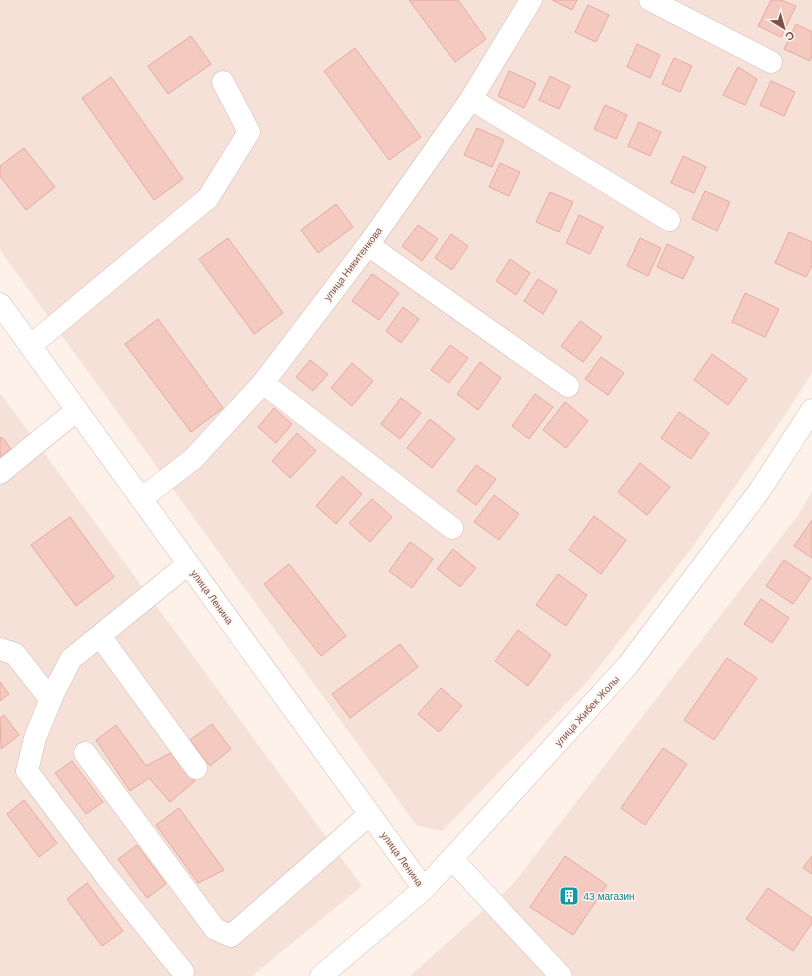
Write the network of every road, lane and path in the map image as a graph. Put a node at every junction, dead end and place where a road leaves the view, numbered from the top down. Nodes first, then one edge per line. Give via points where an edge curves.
1 (531, 0) edge
2 (650, 0) edge
3 (771, 62) dead end
4 (223, 82) dead end
5 (471, 99) junction
6 (669, 220) dead end
7 (368, 245) junction
8 (0, 304) edge
9 (30, 346) junction
10 (263, 383) junction
11 (568, 386) dead end
12 (77, 410) junction
13 (812, 410) edge
14 (0, 473) edge
15 (141, 499) junction
16 (452, 528) dead end
17 (188, 564) junction
18 (100, 636) junction
19 (0, 649) edge
20 (51, 700) junction
21 (85, 753) dead end
22 (196, 768) dead end
23 (370, 814) junction
24 (452, 859) junction
25 (424, 889) junction
26 (183, 972) dead end
27 (321, 976) edge
28 (561, 976) edge

1 - 5 street, улица Никитенкова
2 - 3 street
4 - 9 street via 249,132 208,198
5 - 6 street
5 - 7 street, улица Никитенкова
7 - 10 street, улица Никитенкова
7 - 11 street
8 - 9 street, улица Ленина
9 - 12 street, улица Ленина
10 - 15 street, улица Никитенкова via 193,459
10 - 16 street
12 - 14 street
12 - 15 street, улица Ленина
13 - 24 street, улица Жибек Жолы via 760,490 628,665
15 - 17 street, улица Ленина
17 - 18 street
17 - 23 street, улица Ленина
18 - 20 street via 71,660
18 - 22 street
19 - 20 street via 15,654
20 - 26 street via 35,738 27,771
21 - 23 street via 215,929 230,936
23 - 25 street, улица Ленина
24 - 25 street, улица Жибек Жолы
24 - 28 street
25 - 27 street, улица Жибек Жолы

